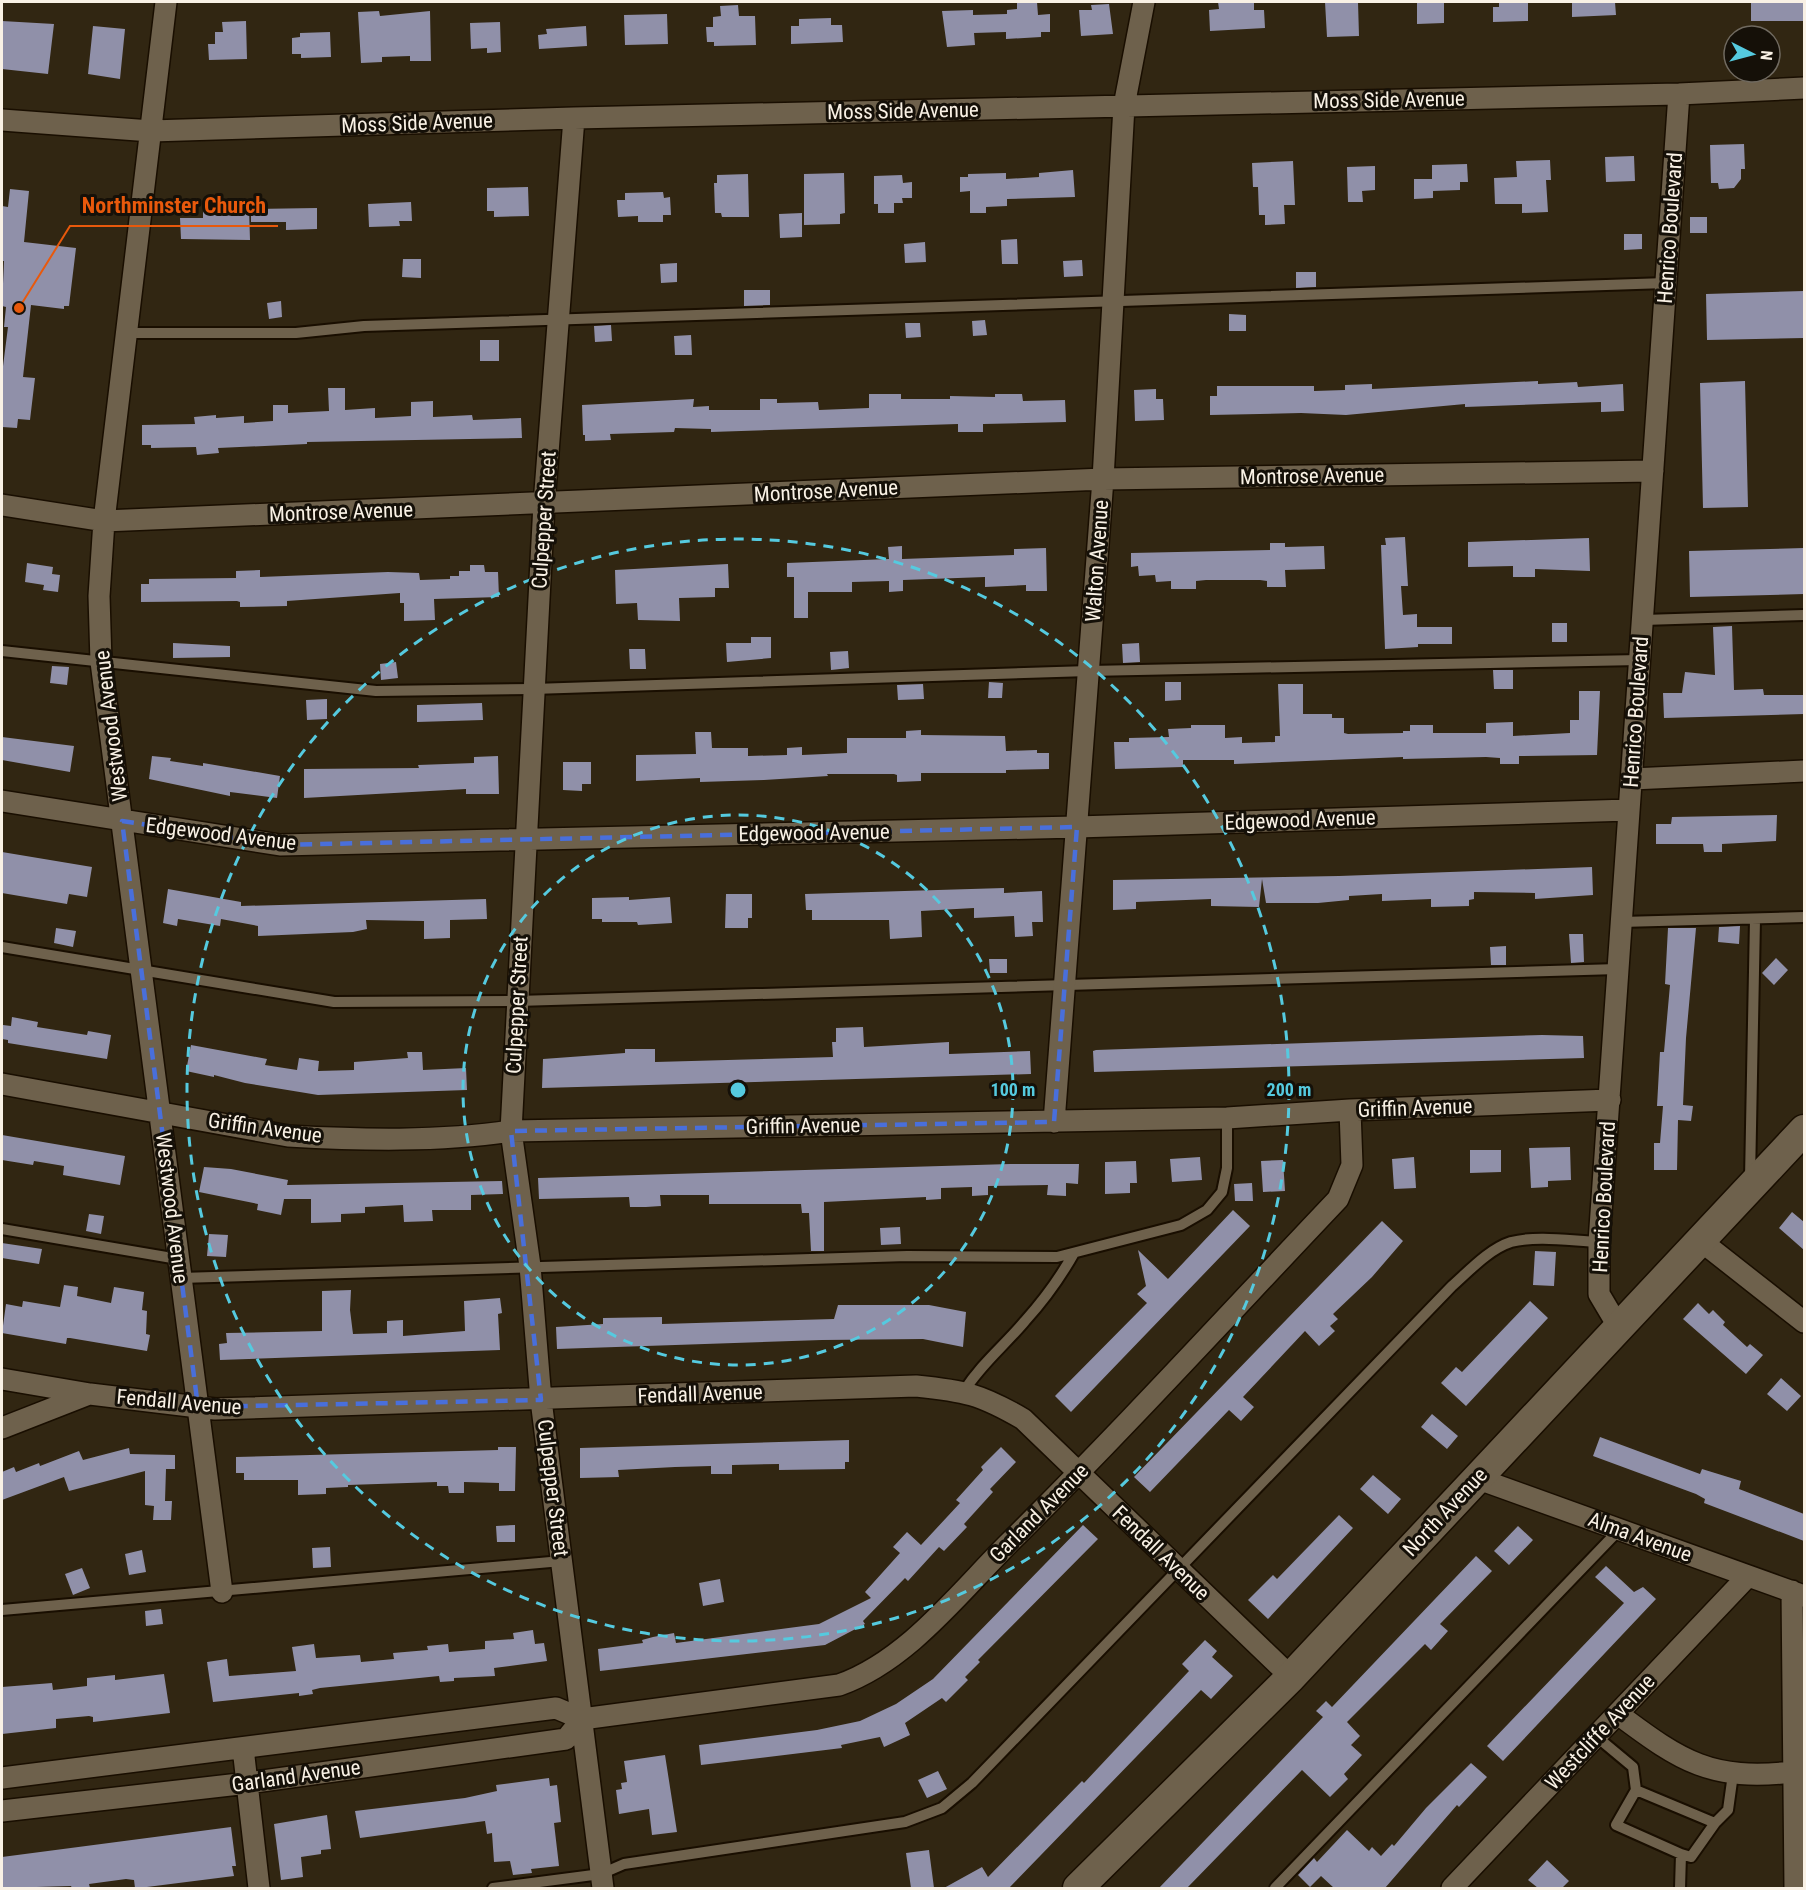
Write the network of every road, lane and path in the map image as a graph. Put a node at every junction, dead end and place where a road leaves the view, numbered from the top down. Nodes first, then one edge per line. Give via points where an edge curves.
1 (166, 2) edge
2 (1144, 2) edge
3 (1804, 88) edge
4 (1679, 93) junction
5 (1124, 106) junction
6 (574, 118) junction
7 (2, 120) edge
8 (151, 131) junction
9 (1666, 283) junction
10 (1113, 303) junction
11 (558, 320) junction
12 (127, 333) junction
13 (1653, 471) junction
14 (1103, 479) junction
15 (544, 504) junction
16 (2, 505) edge
17 (104, 521) junction
18 (1804, 615) edge
19 (1642, 620) junction
20 (2, 651) edge
21 (1640, 660) junction
22 (101, 662) junction
23 (1089, 671) junction
24 (533, 689) junction
25 (1804, 771) edge
26 (1632, 778) junction
27 (2, 801) edge
28 (1629, 810) junction
29 (122, 821) junction
30 (1077, 827) junction
31 (525, 840) junction
32 (1804, 917) edge
33 (1755, 919) junction
34 (1622, 922) junction
35 (2, 947) edge
36 (1618, 969) junction
37 (142, 972) junction
38 (1065, 985) junction
39 (517, 1001) junction
40 (2, 1084) edge
41 (1610, 1100) junction
42 (1350, 1110) junction
43 (160, 1111) junction
44 (1227, 1118) junction
45 (1054, 1122) junction
46 (1804, 1130) edge
47 (511, 1131) junction
48 (1750, 1188) junction
49 (2, 1229) edge
50 (1701, 1241) junction
51 (1599, 1242) junction
52 (1074, 1253) junction
53 (530, 1266) junction
54 (179, 1269) junction
55 (1804, 1323) edge
56 (1618, 1326) junction
57 (2, 1379) edge
58 (964, 1391) junction
59 (90, 1394) junction
60 (541, 1400) junction
61 (198, 1407) junction
62 (2, 1428) edge
63 (1080, 1472) junction
64 (1476, 1478) junction
65 (1619, 1530) junction
66 (562, 1561) junction
67 (1177, 1570) junction
68 (1748, 1576) junction
69 (222, 1592) junction
70 (1798, 1593) edge
71 (2, 1610) edge
72 (1291, 1677) junction
73 (1798, 1680) edge
74 (1618, 1714) junction
75 (582, 1719) junction
76 (1597, 1737) junction
77 (243, 1748) junction
78 (1793, 1772) junction
79 (1733, 1774) junction
80 (2, 1778) edge
81 (248, 1783) junction
82 (1636, 1790) junction
83 (2, 1811) edge
84 (1715, 1823) junction
85 (1681, 1854) junction
86 (602, 1881) edge
87 (260, 1888) edge
88 (493, 1888) edge
89 (1078, 1888) edge
90 (1275, 1888) edge
91 (1452, 1888) edge
92 (1680, 1888) edge
93 (1795, 1888) edge

1 - 8 street, Westwood Avenue
2 - 5 street, Walton Avenue
3 - 4 street, Moss Side Avenue
4 - 5 street, Moss Side Avenue
4 - 9 street, Henrico Boulevard
5 - 6 street, Moss Side Avenue
5 - 10 street, Walton Avenue
6 - 8 street, Moss Side Avenue
6 - 11 street, Culpepper Street
7 - 8 street, Moss Side Avenue
8 - 12 street, Westwood Avenue
9 - 10 lane
9 - 13 street, Henrico Boulevard
10 - 11 lane
10 - 14 street, Walton Avenue
11 - 12 lane via 364,326 296,333
11 - 15 street, Culpepper Street
12 - 17 street, Westwood Avenue
13 - 14 street, Montrose Avenue
13 - 19 street, Henrico Boulevard
14 - 15 street, Montrose Avenue
14 - 23 street, Walton Avenue
15 - 17 street, Montrose Avenue
15 - 24 street, Culpepper Street
16 - 17 street, Montrose Avenue
17 - 22 street, Westwood Avenue via 99,596
18 - 19 lane
19 - 21 street, Henrico Boulevard
20 - 22 lane
21 - 23 lane
21 - 26 street, Henrico Boulevard
22 - 24 lane via 376,691
22 - 29 street, Westwood Avenue
23 - 24 lane
23 - 30 street, Walton Avenue
24 - 31 street, Culpepper Street
25 - 26 street
26 - 28 street, Henrico Boulevard
27 - 29 street, Edgewood Avenue
28 - 30 street, Edgewood Avenue
28 - 34 street, Henrico Boulevard
29 - 31 street, Edgewood Avenue via 280,845
29 - 37 street, Westwood Avenue
30 - 31 street, Edgewood Avenue
30 - 38 street, Walton Avenue
31 - 39 street, Culpepper Street
32 - 33 lane
33 - 34 lane
33 - 48 lane
34 - 36 street, Henrico Boulevard
35 - 37 lane
36 - 38 lane
36 - 41 street, Henrico Boulevard
37 - 39 lane via 334,1002
37 - 43 street, Westwood Avenue
38 - 39 lane
38 - 45 street, Walton Avenue
39 - 47 street, Culpepper Street
40 - 43 street, Griffin Avenue
41 - 42 street, Griffin Avenue
41 - 51 street, Henrico Boulevard
42 - 44 street, Griffin Avenue
42 - 63 street, Garland Avenue via 1352,1165 1338,1199
43 - 47 street, Griffin Avenue via 288,1136 479,1136
43 - 54 street, Westwood Avenue
44 - 45 street, Griffin Avenue
44 - 52 lane via 1227,1168 1222,1192 1206,1210 1181,1225
45 - 47 street, Griffin Avenue
46 - 48 street, North Avenue
47 - 53 street, Culpepper Street
48 - 50 street, North Avenue
49 - 54 lane
50 - 55 street
50 - 56 street, North Avenue
51 - 56 street, Henrico Boulevard via 1599,1294
51 - 67 lane via 1510,1243 1484,1258 1452,1286
52 - 53 lane via 1058,1257 907,1256
52 - 58 lane via 1054,1287 980,1366
53 - 54 lane
53 - 60 street, Culpepper Street
54 - 61 street, Westwood Avenue
56 - 64 street, North Avenue
57 - 59 street, Fendall Avenue
58 - 60 street, Fendall Avenue via 916,1386
58 - 63 street, Fendall Avenue via 989,1399 1023,1419
59 - 61 street, Fendall Avenue
59 - 62 street
60 - 61 street, Fendall Avenue
60 - 66 street, Culpepper Street
61 - 69 street, Westwood Avenue
63 - 67 street, Fendall Avenue
63 - 75 street, Garland Avenue via 905,1647 860,1677 839,1685
64 - 65 street, Alma Avenue
64 - 72 street, North Avenue
65 - 68 street, Alma Avenue
65 - 90 lane
66 - 69 lane
66 - 75 street, Culpepper Street
67 - 72 street, Fendall Avenue
67 - 86 lane via 972,1783 942,1808 905,1822 624,1864
68 - 70 street, Alma Avenue
68 - 74 street, Westcliffe Avenue
69 - 71 lane
70 - 73 street
72 - 89 street, North Avenue
73 - 78 street
74 - 76 street, Westcliffe Avenue
74 - 79 street via 1670,1752 1718,1772
75 - 77 street, Garland Avenue via 556,1708
75 - 81 street, Garland Avenue via 566,1738
75 - 86 street, Culpepper Street
76 - 82 lane via 1633,1767
76 - 91 street, Westcliffe Avenue
77 - 80 street, Garland Avenue
77 - 81 street
78 - 79 street
78 - 93 street
79 - 84 lane via 1728,1809
81 - 83 street, Garland Avenue
81 - 87 street
82 - 84 lane
82 - 85 lane via 1616,1825
84 - 85 lane via 1691,1857
85 - 92 lane
86 - 88 lane

